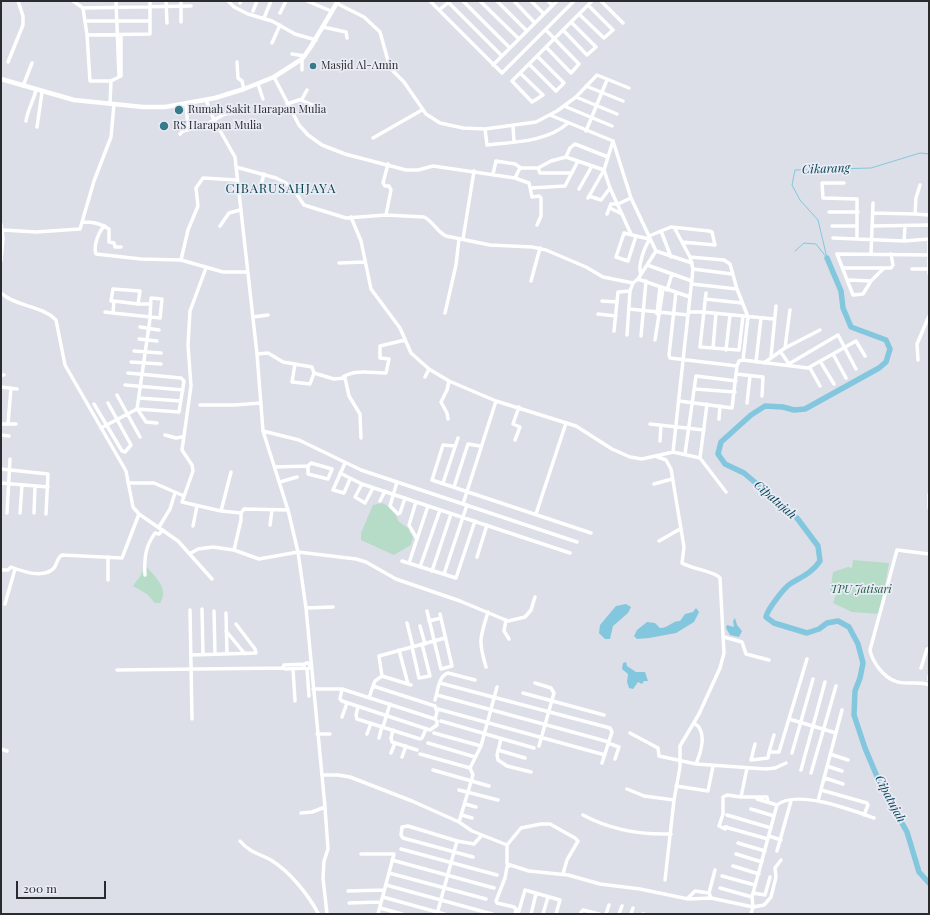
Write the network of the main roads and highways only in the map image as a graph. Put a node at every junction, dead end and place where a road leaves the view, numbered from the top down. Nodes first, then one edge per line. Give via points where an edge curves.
1 (337, 2) edge
2 (1, 79) edge

1 - 2 main road via 303,58 258,84 206,100 153,108 112,104 74,100

